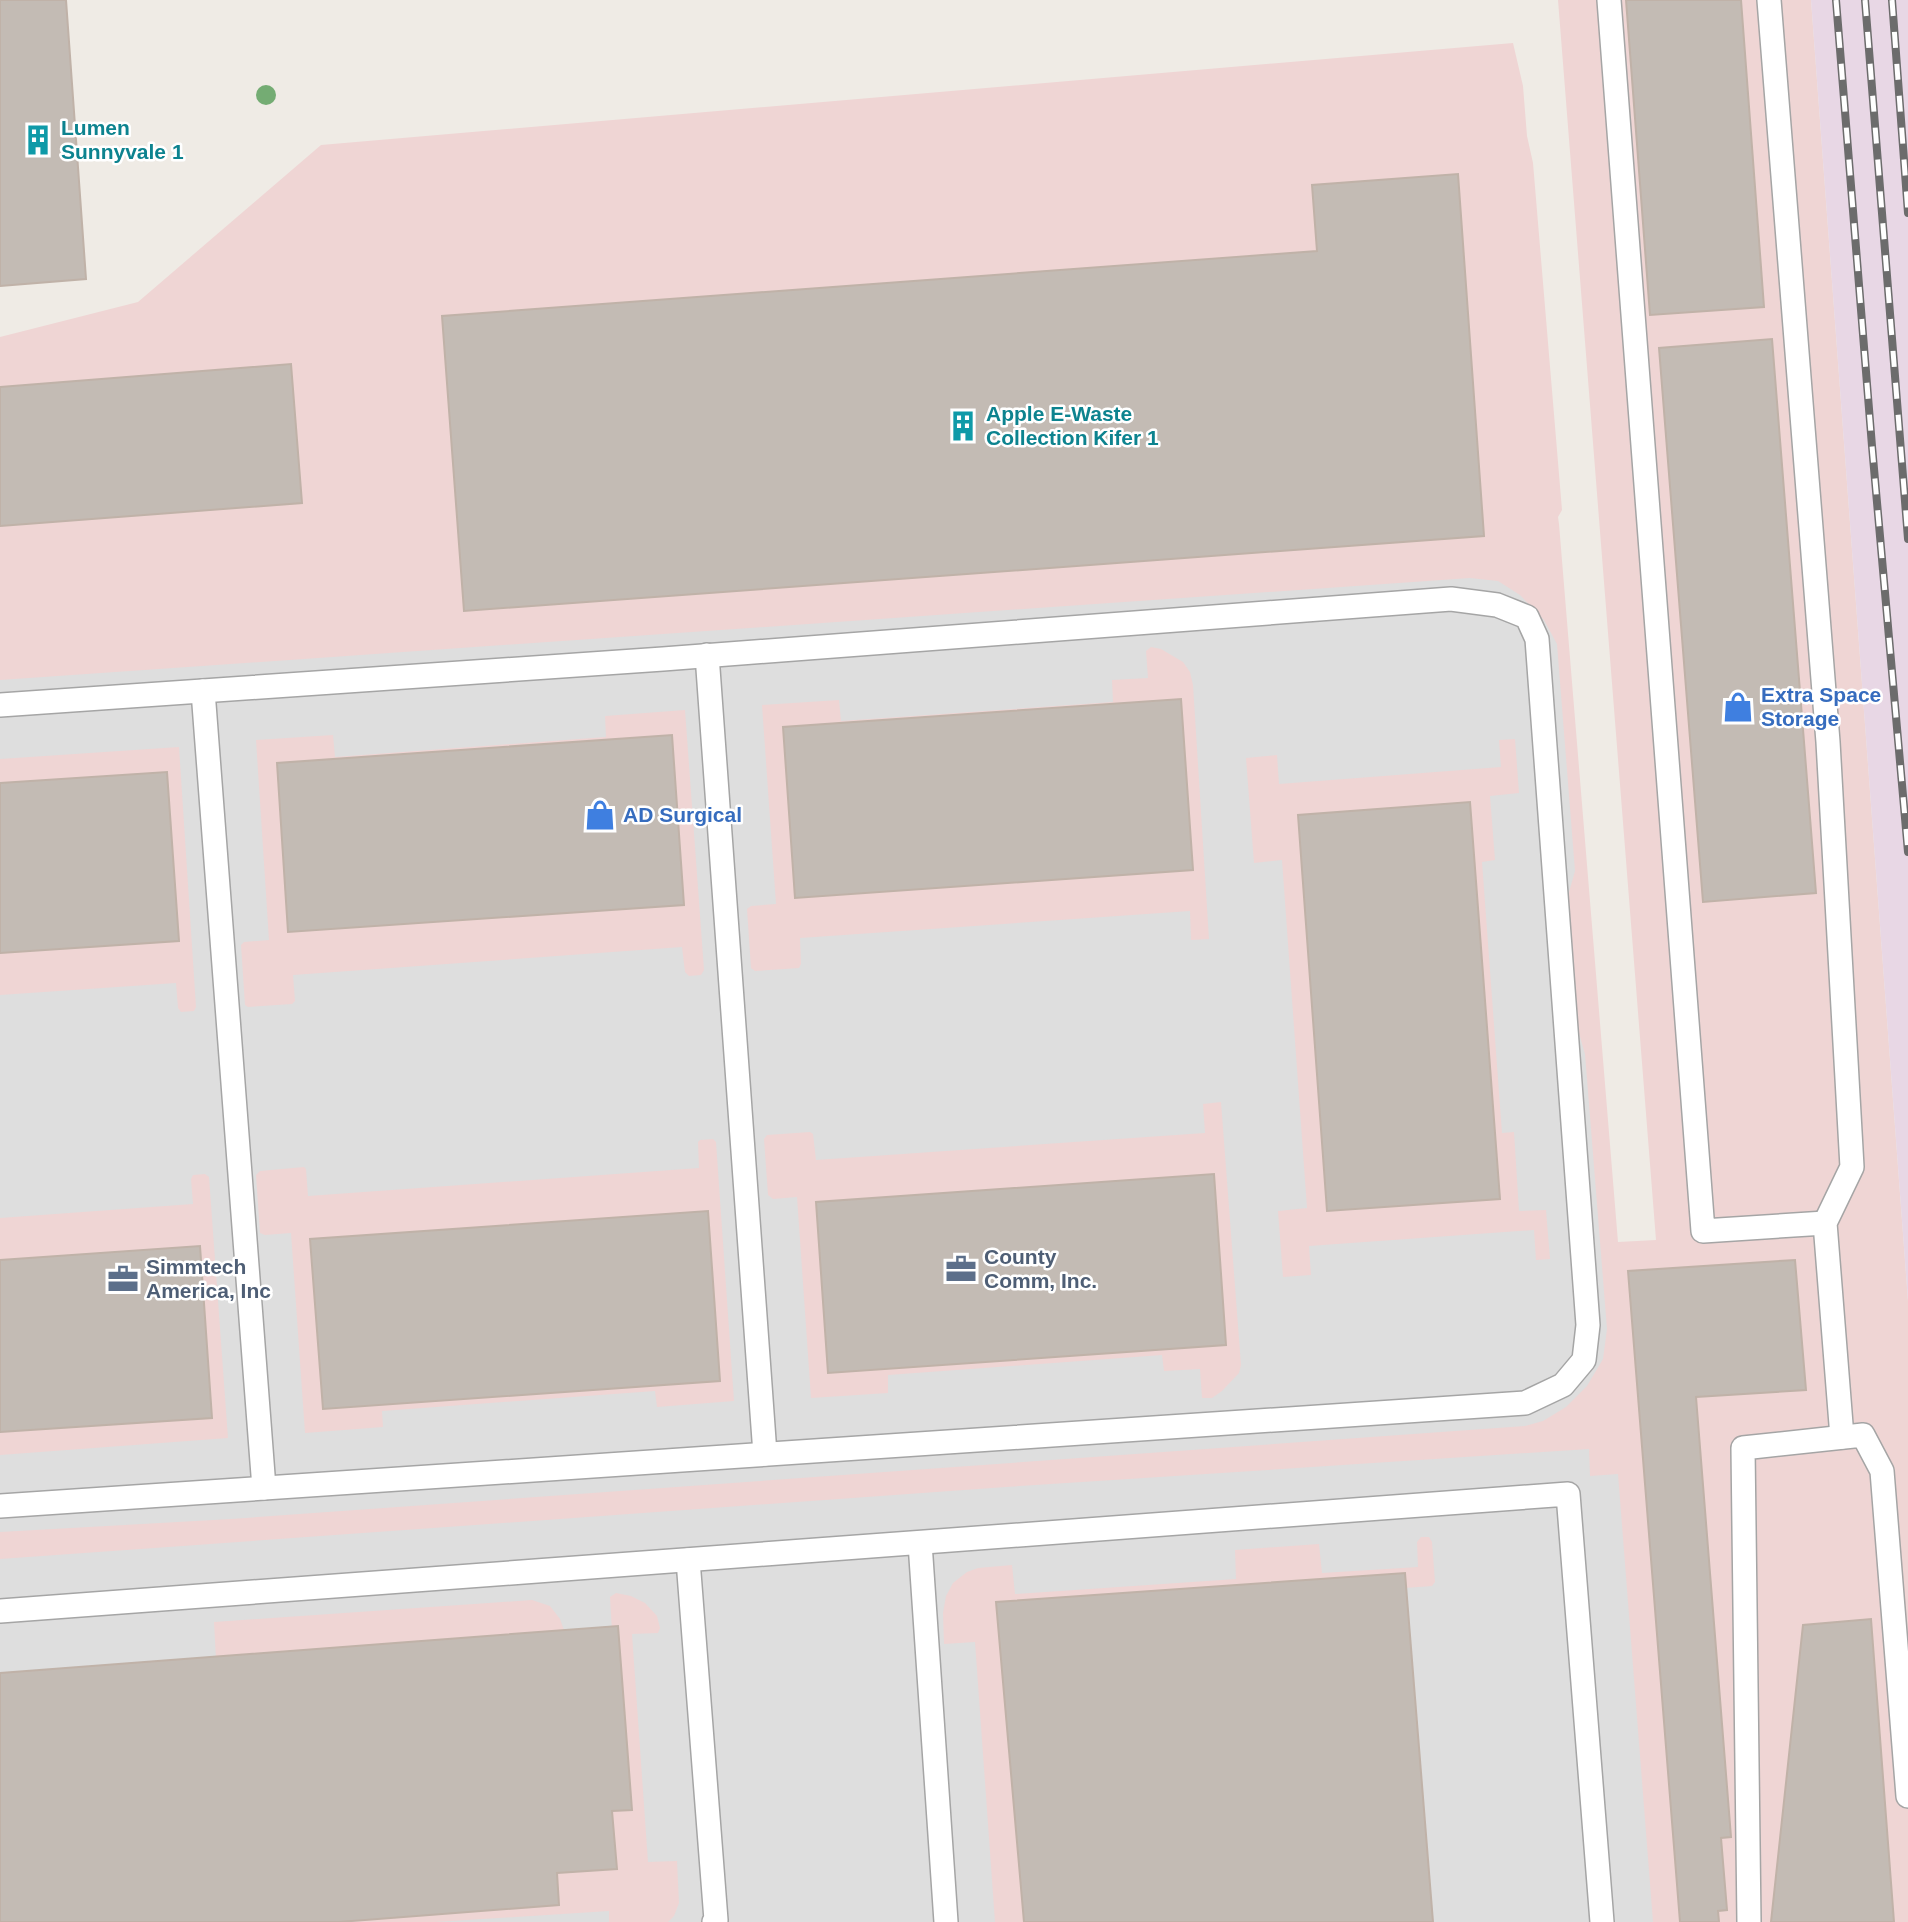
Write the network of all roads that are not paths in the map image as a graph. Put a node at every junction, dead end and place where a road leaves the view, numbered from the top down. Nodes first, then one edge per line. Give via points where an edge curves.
1 (1609, 0) edge
2 (1769, 0) edge
3 (707, 655) junction
4 (203, 691) junction
5 (0, 705) edge
6 (1825, 1223) junction
7 (1842, 1437) junction
8 (765, 1454) junction
9 (264, 1488) junction
10 (0, 1506) edge
11 (920, 1543) junction
12 (688, 1560) junction
13 (0, 1611) edge
14 (1908, 1796) edge
15 (714, 1922) edge
16 (946, 1922) edge
17 (1602, 1922) edge
18 (1749, 1922) edge

1 - 6 lane via 1703,1231
2 - 6 lane via 1828,742 1852,1167
3 - 4 lane
3 - 8 lane
3 - 8 lane via 1451,599 1497,605 1527,617 1537,639 1586,1291 1584,1360 1563,1385 1525,1403
4 - 5 lane
4 - 9 lane
6 - 7 lane
7 - 14 lane via 1863,1435 1882,1471
7 - 18 lane via 1743,1448
8 - 9 lane
9 - 10 lane
11 - 12 lane
11 - 16 lane
11 - 17 lane via 1568,1494
12 - 13 lane
12 - 15 lane

